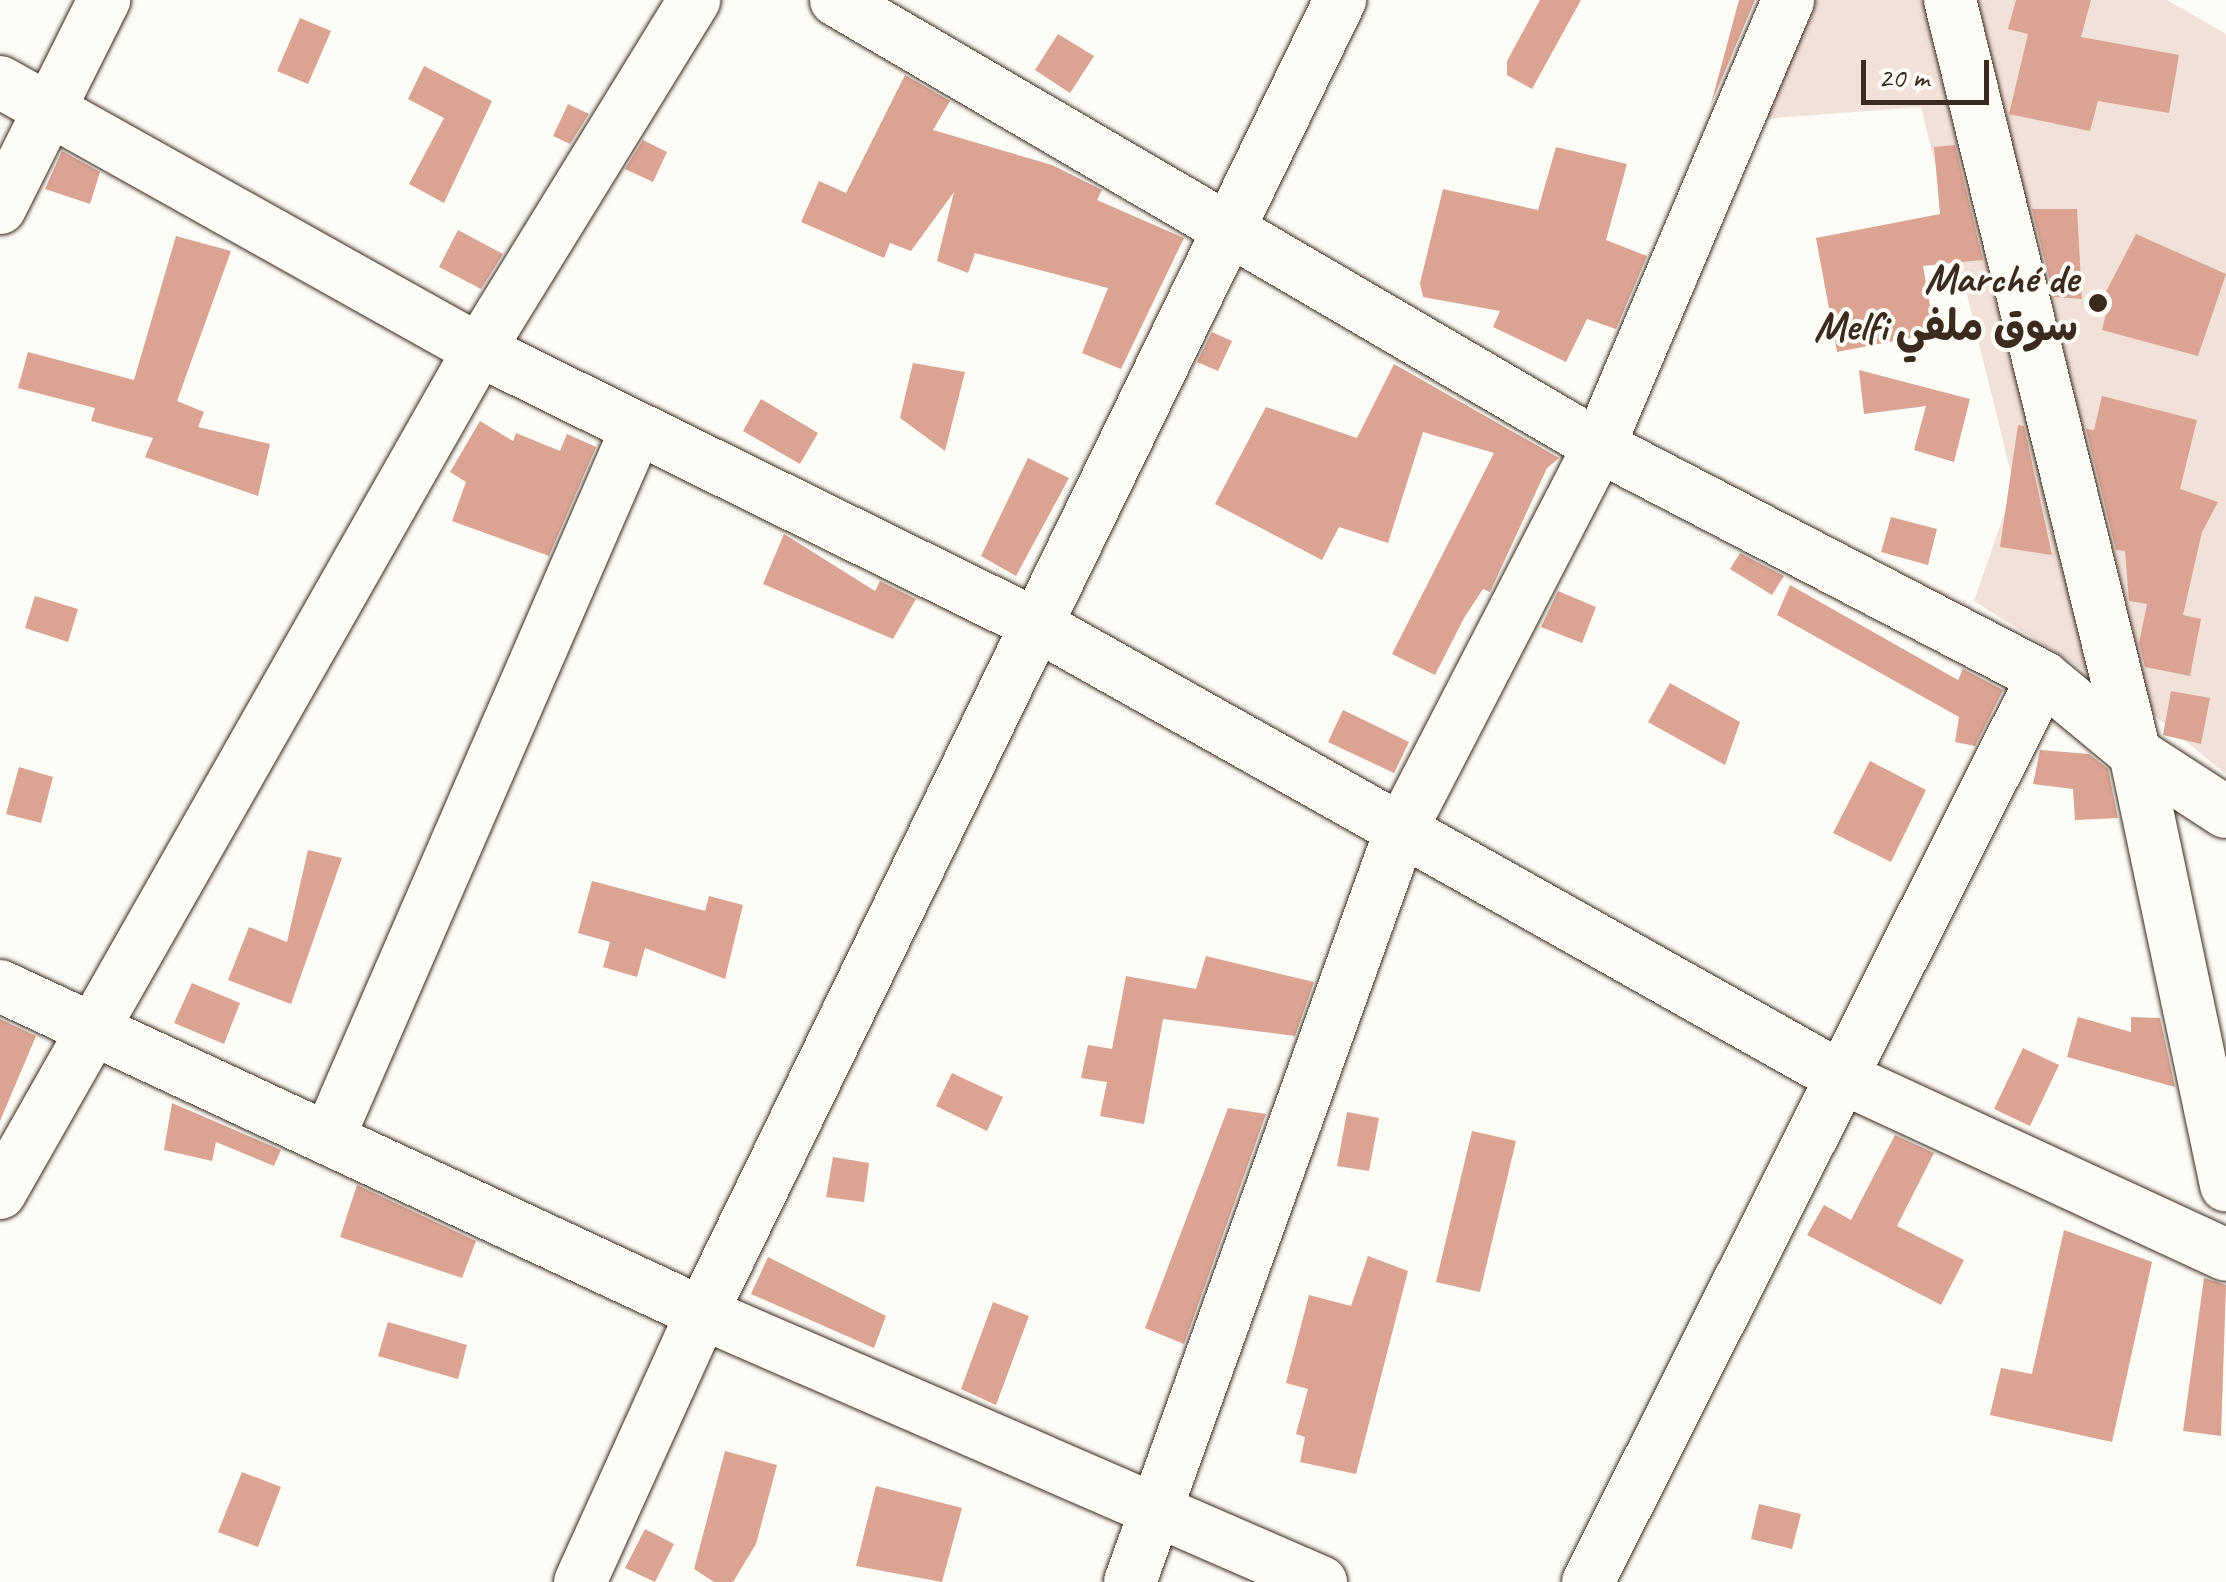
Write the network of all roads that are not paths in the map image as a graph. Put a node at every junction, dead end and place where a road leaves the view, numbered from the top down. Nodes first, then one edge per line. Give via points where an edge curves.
1 (104, 0) edge
2 (694, 0) edge
3 (836, 0) edge
4 (1340, 0) edge
5 (1788, 0) edge
6 (1950, 0) edge
7 (0, 82) edge
8 (48, 109) junction
9 (0, 208) edge
10 (1228, 231) junction
11 (479, 350) junction
12 (637, 428) junction
13 (1599, 446) junction
14 (1036, 624) junction
15 (2043, 677) junction
16 (2136, 753) junction
17 (2226, 812) edge
18 (1400, 832) junction
19 (0, 986) edge
20 (97, 1032) junction
21 (1839, 1076) junction
22 (328, 1140) junction
23 (2226, 1186) edge
24 (0, 1194) edge
25 (2226, 1254) edge
26 (702, 1313) junction
27 (1162, 1512) junction
28 (580, 1582) edge
29 (1130, 1582) edge
30 (1321, 1582) edge
31 (1588, 1582) edge

1 - 8 street
2 - 11 street
3 - 10 street
4 - 10 street
5 - 13 street
6 - 16 street
7 - 8 street
8 - 9 street
8 - 11 street
10 - 13 street
10 - 14 street
11 - 12 street
11 - 20 street
12 - 14 street
12 - 22 street
13 - 15 street
13 - 18 street
14 - 18 street
14 - 26 street
15 - 16 street
15 - 21 street
16 - 17 street
16 - 23 street
18 - 21 street
18 - 27 street
19 - 20 street
20 - 22 street
20 - 24 street
21 - 25 street
21 - 31 street
22 - 26 street
26 - 27 street
26 - 28 street
27 - 29 street
27 - 30 street

